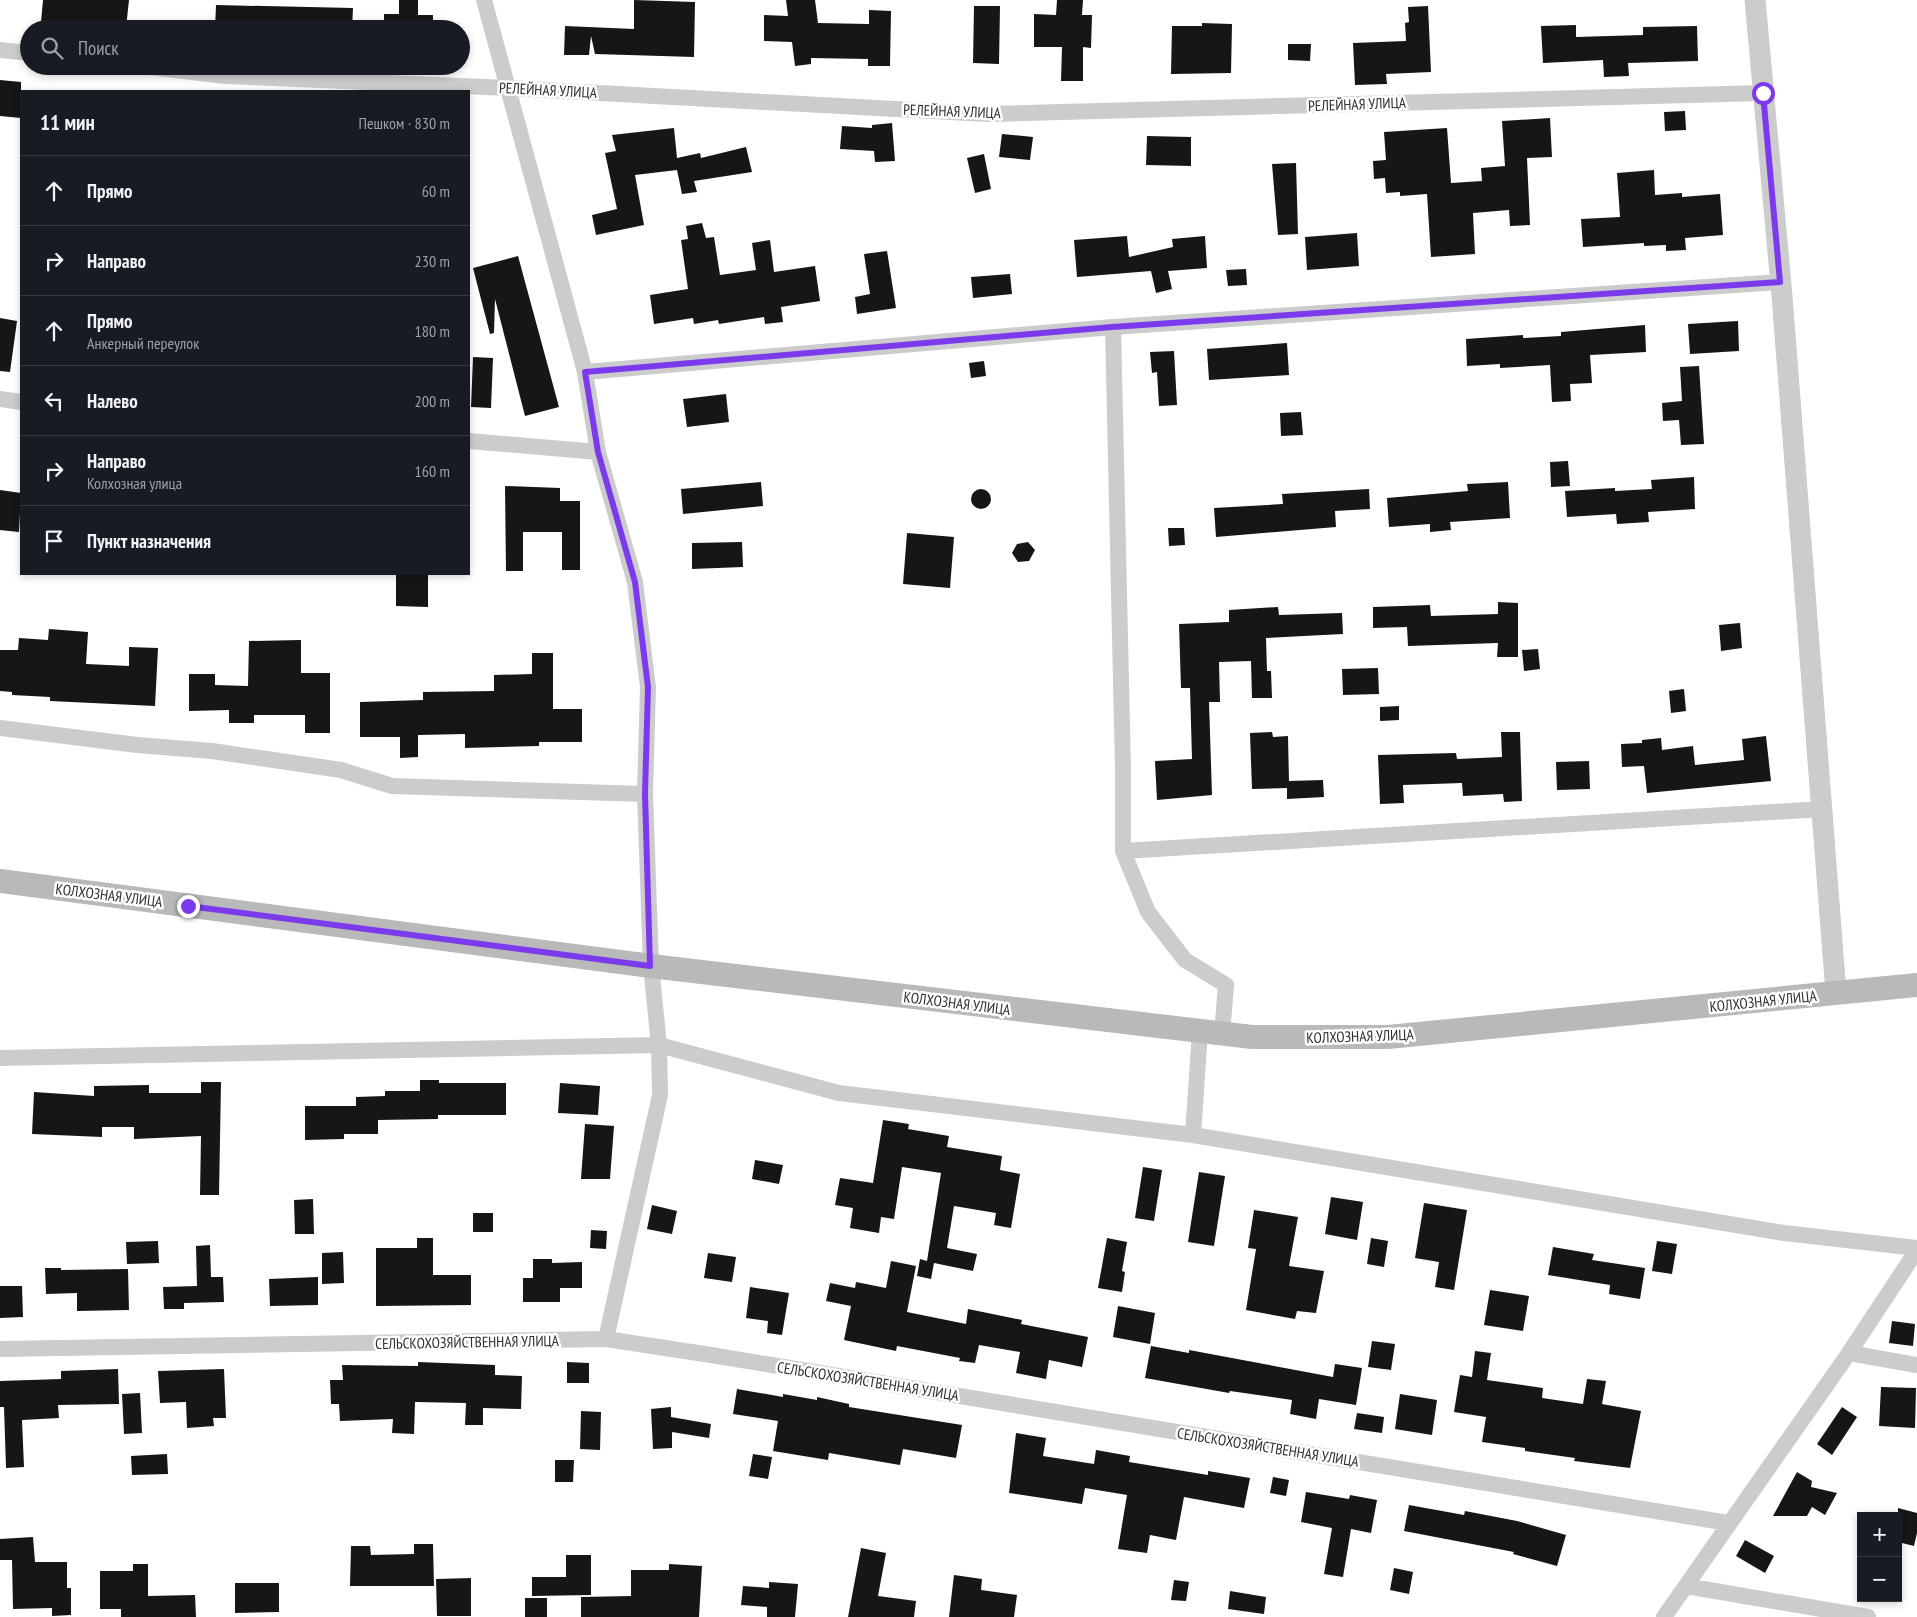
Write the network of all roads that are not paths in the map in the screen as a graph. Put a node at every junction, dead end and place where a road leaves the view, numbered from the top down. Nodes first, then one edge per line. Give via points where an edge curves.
1 (484, 0) edge
2 (1755, 0) edge
3 (0, 50) edge
4 (20, 52) edge
5 (217, 75) edge
6 (508, 88) junction
7 (1763, 93) junction
8 (1780, 282) junction
9 (1112, 327) junction
10 (585, 372) junction
11 (0, 399) edge
12 (20, 402) edge
13 (470, 442) edge
14 (598, 452) junction
15 (0, 728) edge
16 (645, 794) junction
17 (1822, 809) junction
18 (1122, 851) junction
19 (0, 881) edge
20 (650, 966) junction
21 (1917, 984) edge
22 (1836, 994) junction
23 (1211, 1033) junction
24 (659, 1045) junction
25 (0, 1058) edge
26 (1193, 1135) junction
27 (1917, 1249) edge
28 (606, 1340) junction
29 (0, 1350) edge
30 (1849, 1353) junction
31 (1917, 1365) edge
32 (1728, 1524) junction
33 (1686, 1586) junction
34 (1664, 1617) edge
35 (1868, 1617) edge

1 - 6 street
2 - 7 street
3 - 4 street
5 - 6 street, РЕЛЕЙНАЯ УЛИЦА
6 - 7 street, РЕЛЕЙНАЯ УЛИЦА via 988,114
6 - 10 street
7 - 8 street
8 - 9 street
8 - 17 street
9 - 10 street
9 - 18 street via 1123,770
10 - 14 street
11 - 12 street
13 - 14 street
14 - 16 street via 635,582 648,687
15 - 16 street via 212,751 341,770 392,786
16 - 20 street
17 - 18 street
17 - 22 street
18 - 23 street via 1148,912 1186,960 1226,985
19 - 20 main road, КОЛХОЗНАЯ УЛИЦА
20 - 23 main road, КОЛХОЗНАЯ УЛИЦА
20 - 24 street
21 - 22 main road, КОЛХОЗНАЯ УЛИЦА
22 - 23 main road, КОЛХОЗНАЯ УЛИЦА via 1388,1036 1311,1038
23 - 26 street
24 - 25 street
24 - 26 street via 839,1093
24 - 28 street via 660,1095
26 - 27 street via 1784,1232
27 - 30 street
28 - 29 street, СЕЛЬСКОХОЗЯЙСТВЕННАЯ УЛИЦА
28 - 32 street, СЕЛЬСКОХОЗЯЙСТВЕННАЯ УЛИЦА
30 - 31 street
30 - 32 street
32 - 33 street
33 - 34 street
33 - 35 street

